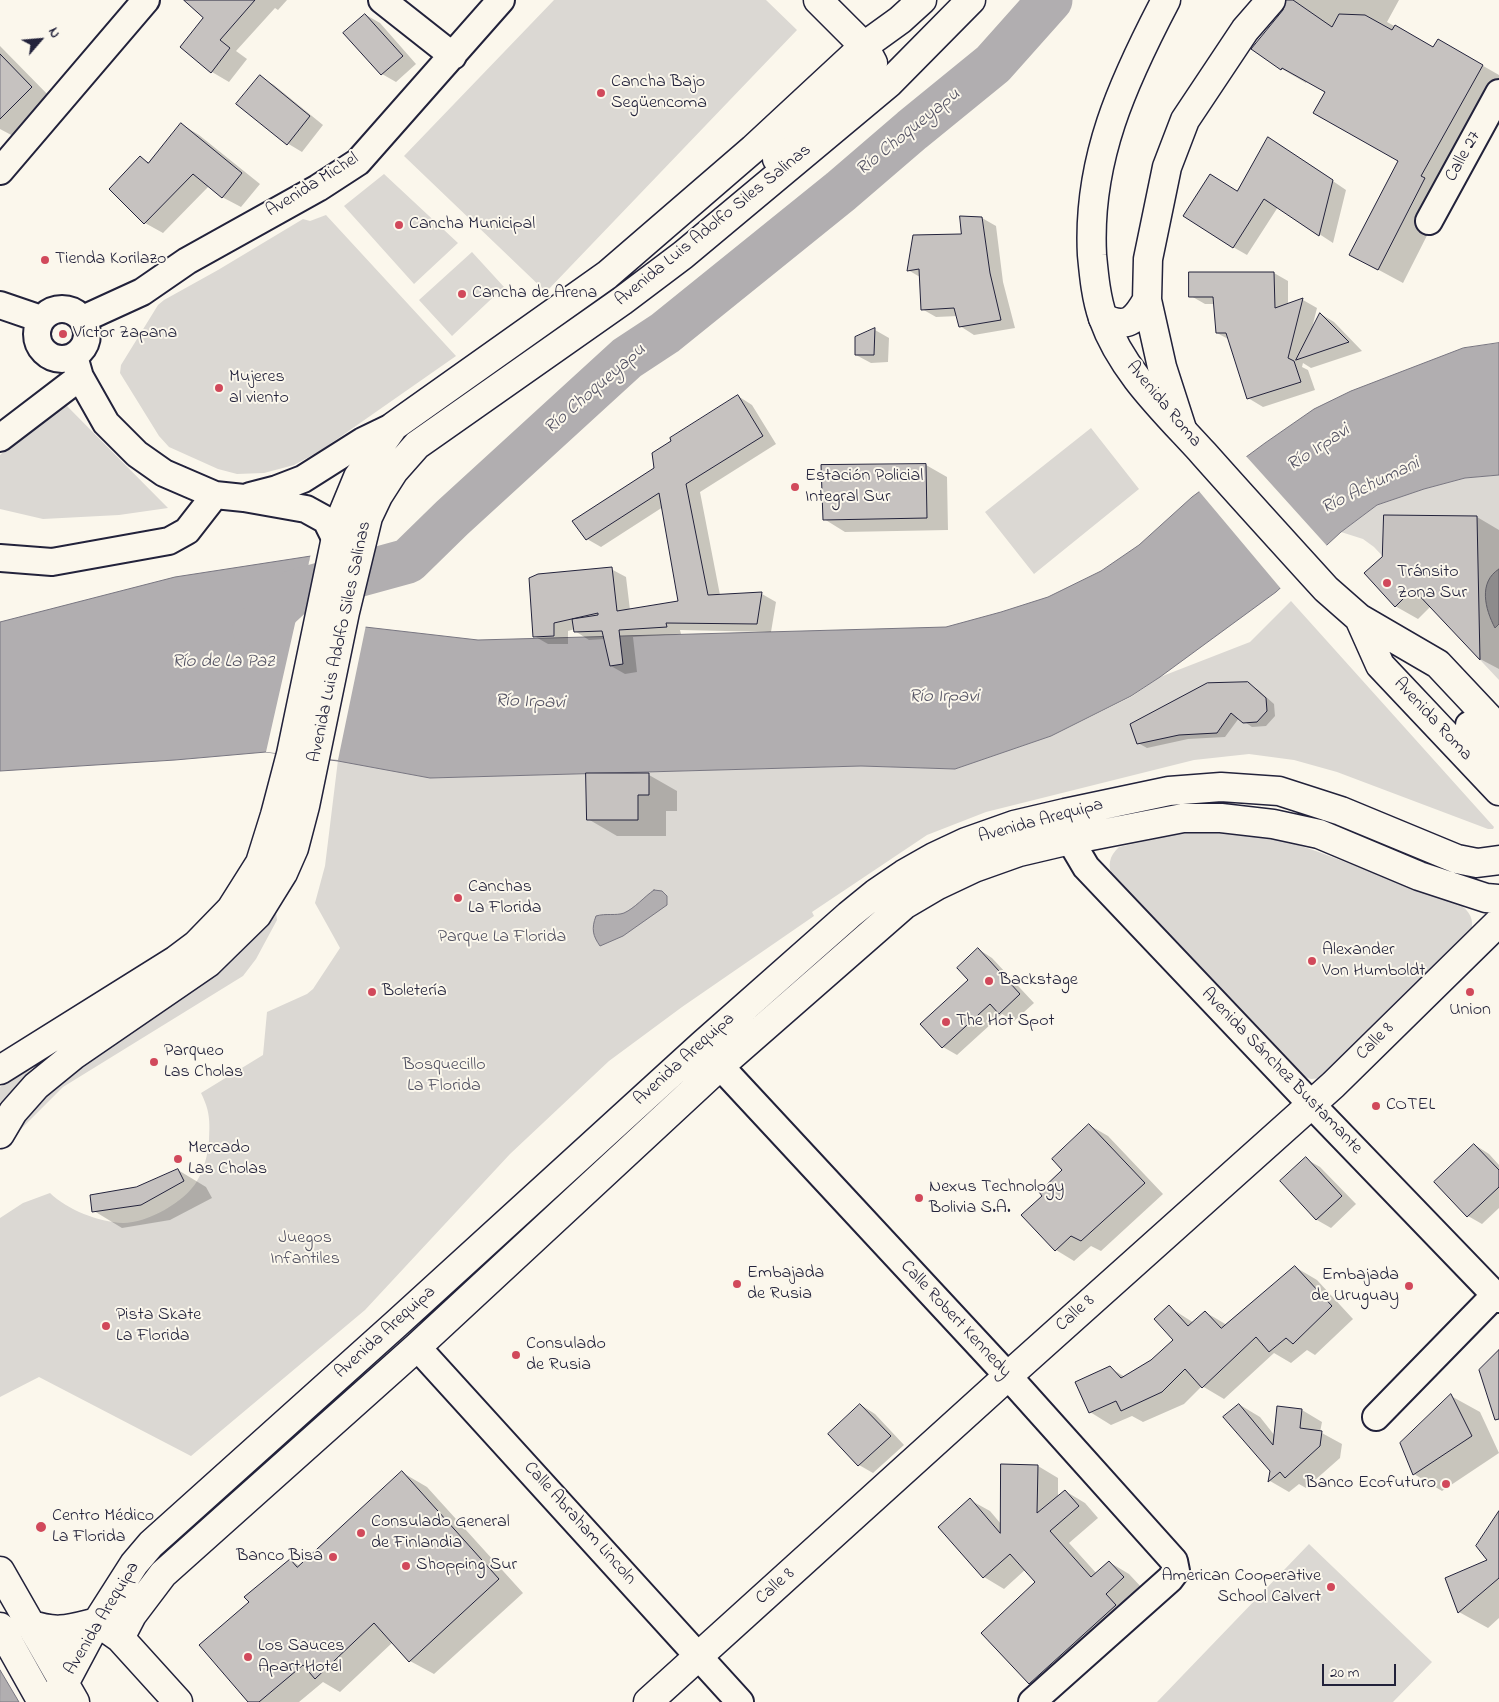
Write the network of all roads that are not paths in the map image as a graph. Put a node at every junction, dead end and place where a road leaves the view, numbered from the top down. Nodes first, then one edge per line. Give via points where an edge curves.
1 (146, 0) edge
2 (382, 0) edge
3 (501, 0) edge
4 (818, 0) edge
5 (922, 0) edge
6 (971, 0) edge
7 (1166, 0) edge
8 (1272, 0) edge
9 (904, 10) edge
10 (864, 46) junction
11 (453, 56) junction
12 (1499, 93) edge
13 (0, 171) edge
14 (1429, 221) dead end
15 (653, 277) junction
16 (1147, 300) junction
17 (0, 305) edge
18 (1103, 318) junction
19 (83, 319) junction
20 (41, 320) junction
21 (77, 367) junction
22 (394, 426) junction
23 (1182, 430) junction
24 (0, 438) edge
25 (215, 495) junction
26 (244, 498) junction
27 (337, 531) junction
28 (0, 558) edge
29 (1359, 618) junction
30 (1499, 728) edge
31 (1499, 750) edge
32 (303, 756) junction
33 (1499, 763) edge
34 (1499, 791) edge
35 (1065, 813) junction
36 (1070, 840) junction
37 (1499, 860) edge
38 (1499, 899) edge
39 (1499, 922) edge
40 (702, 1045) junction
41 (720, 1066) junction
42 (0, 1070) edge
43 (1311, 1104) junction
44 (0, 1134) edge
45 (1497, 1297) edge
46 (396, 1324) junction
47 (417, 1347) junction
48 (1008, 1376) junction
49 (1376, 1417) dead end
50 (0, 1571) edge
51 (97, 1622) junction
52 (30, 1624) junction
53 (0, 1627) edge
54 (120, 1638) junction
55 (700, 1656) junction
56 (62, 1696) edge
57 (42, 1702) edge
58 (178, 1702) edge
59 (648, 1702) edge
60 (740, 1702) edge
61 (1032, 1702) edge

1 - 13 street
2 - 11 street
3 - 11 street, Avenida Michel
4 - 10 main road
5 - 9 main road, Avenida Luis Adolfo Siles Salinas
6 - 15 main road, Avenida Luis Adolfo Siles Salinas via 890,83
7 - 18 main road, Avenida Roma via 1123,87 1103,147 1095,188 1092,240 1094,279
8 - 16 main road via 1245,30 1185,120 1167,167 1148,259
9 - 10 main road, Avenida Luis Adolfo Siles Salinas
10 - 15 main road via 873,63 871,75 676,247
10 - 22 main road, Avenida Luis Adolfo Siles Salinas via 753,149 607,275
11 - 19 street, Avenida Michel via 358,162 188,261 142,292
12 - 14 street, Calle 27
15 - 32 main road, Avenida Luis Adolfo Siles Salinas via 417,445 394,471 368,517 345,612
16 - 18 main road via 1128,323 1114,323
16 - 23 main road via 1162,367
17 - 20 street
18 - 23 main road, Avenida Roma via 1130,371
19 - 20 street via 77,313 62,308 54,309
19 - 21 street via 88,336
20 - 21 street via 37,335 43,351 57,359 66,359
21 - 24 street
21 - 25 street via 106,423 137,454 164,473
22 - 26 street via 363,441 303,479
22 - 27 main road, Avenida Luis Adolfo Siles Salinas via 358,477
23 - 29 main road, Avenida Roma via 1326,589
25 - 26 street
25 - 28 street via 187,530 169,541 52,562
26 - 27 street via 306,509 326,520
27 - 32 main road, Avenida Luis Adolfo Siles Salinas
29 - 30 main road, Avenida Roma via 1438,664
29 - 34 main road, Avenida Roma via 1380,665
31 - 33 street via 1475,725 1469,724 1469,730
32 - 42 main road, Avenida Luis Adolfo Siles Salinas via 275,816 260,863 231,909 196,945 176,960
32 - 44 main road, Avenida Luis Adolfo Siles Salinas via 305,806 294,848 257,915 208,963 74,1055 36,1086 13,1112
35 - 36 main road
35 - 37 main road, Avenida Arequipa via 1169,791 1221,787 1279,791 1341,811 1457,859 1477,864
35 - 40 main road, Avenida Arequipa via 1014,825 966,842 904,874 849,915
36 - 38 main road, Avenida Arequipa via 1182,818 1221,818 1273,824 1318,834 1419,876 1486,898
36 - 41 main road, Avenida Arequipa via 1019,852 974,868 904,905
36 - 43 street, Avenida Sánchez Bustamante via 1086,867
39 - 43 main road, Calle 8
40 - 41 main road
40 - 46 main road, Avenida Arequipa
41 - 47 main road, Avenida Arequipa
41 - 48 street, Calle Robert Kennedy
43 - 45 street, Avenida Sánchez Bustamante
43 - 48 main road, Calle 8
45 - 49 street
46 - 47 main road
46 - 51 main road, Avenida Arequipa via 151,1544 134,1564
47 - 54 main road, Avenida Arequipa via 163,1574 132,1615
47 - 55 street, Calle Abraham Lincoln
48 - 55 main road, Calle 8
48 - 61 street, Calle Robert Kennedy via 1174,1561 1176,1571
50 - 52 main road
51 - 52 main road via 64,1631
51 - 54 main road
51 - 56 main road, Avenida Arequipa
52 - 56 main road
53 - 57 main road
54 - 58 main road
55 - 59 main road, Calle 8
55 - 60 street, Calle Abraham Lincoln

